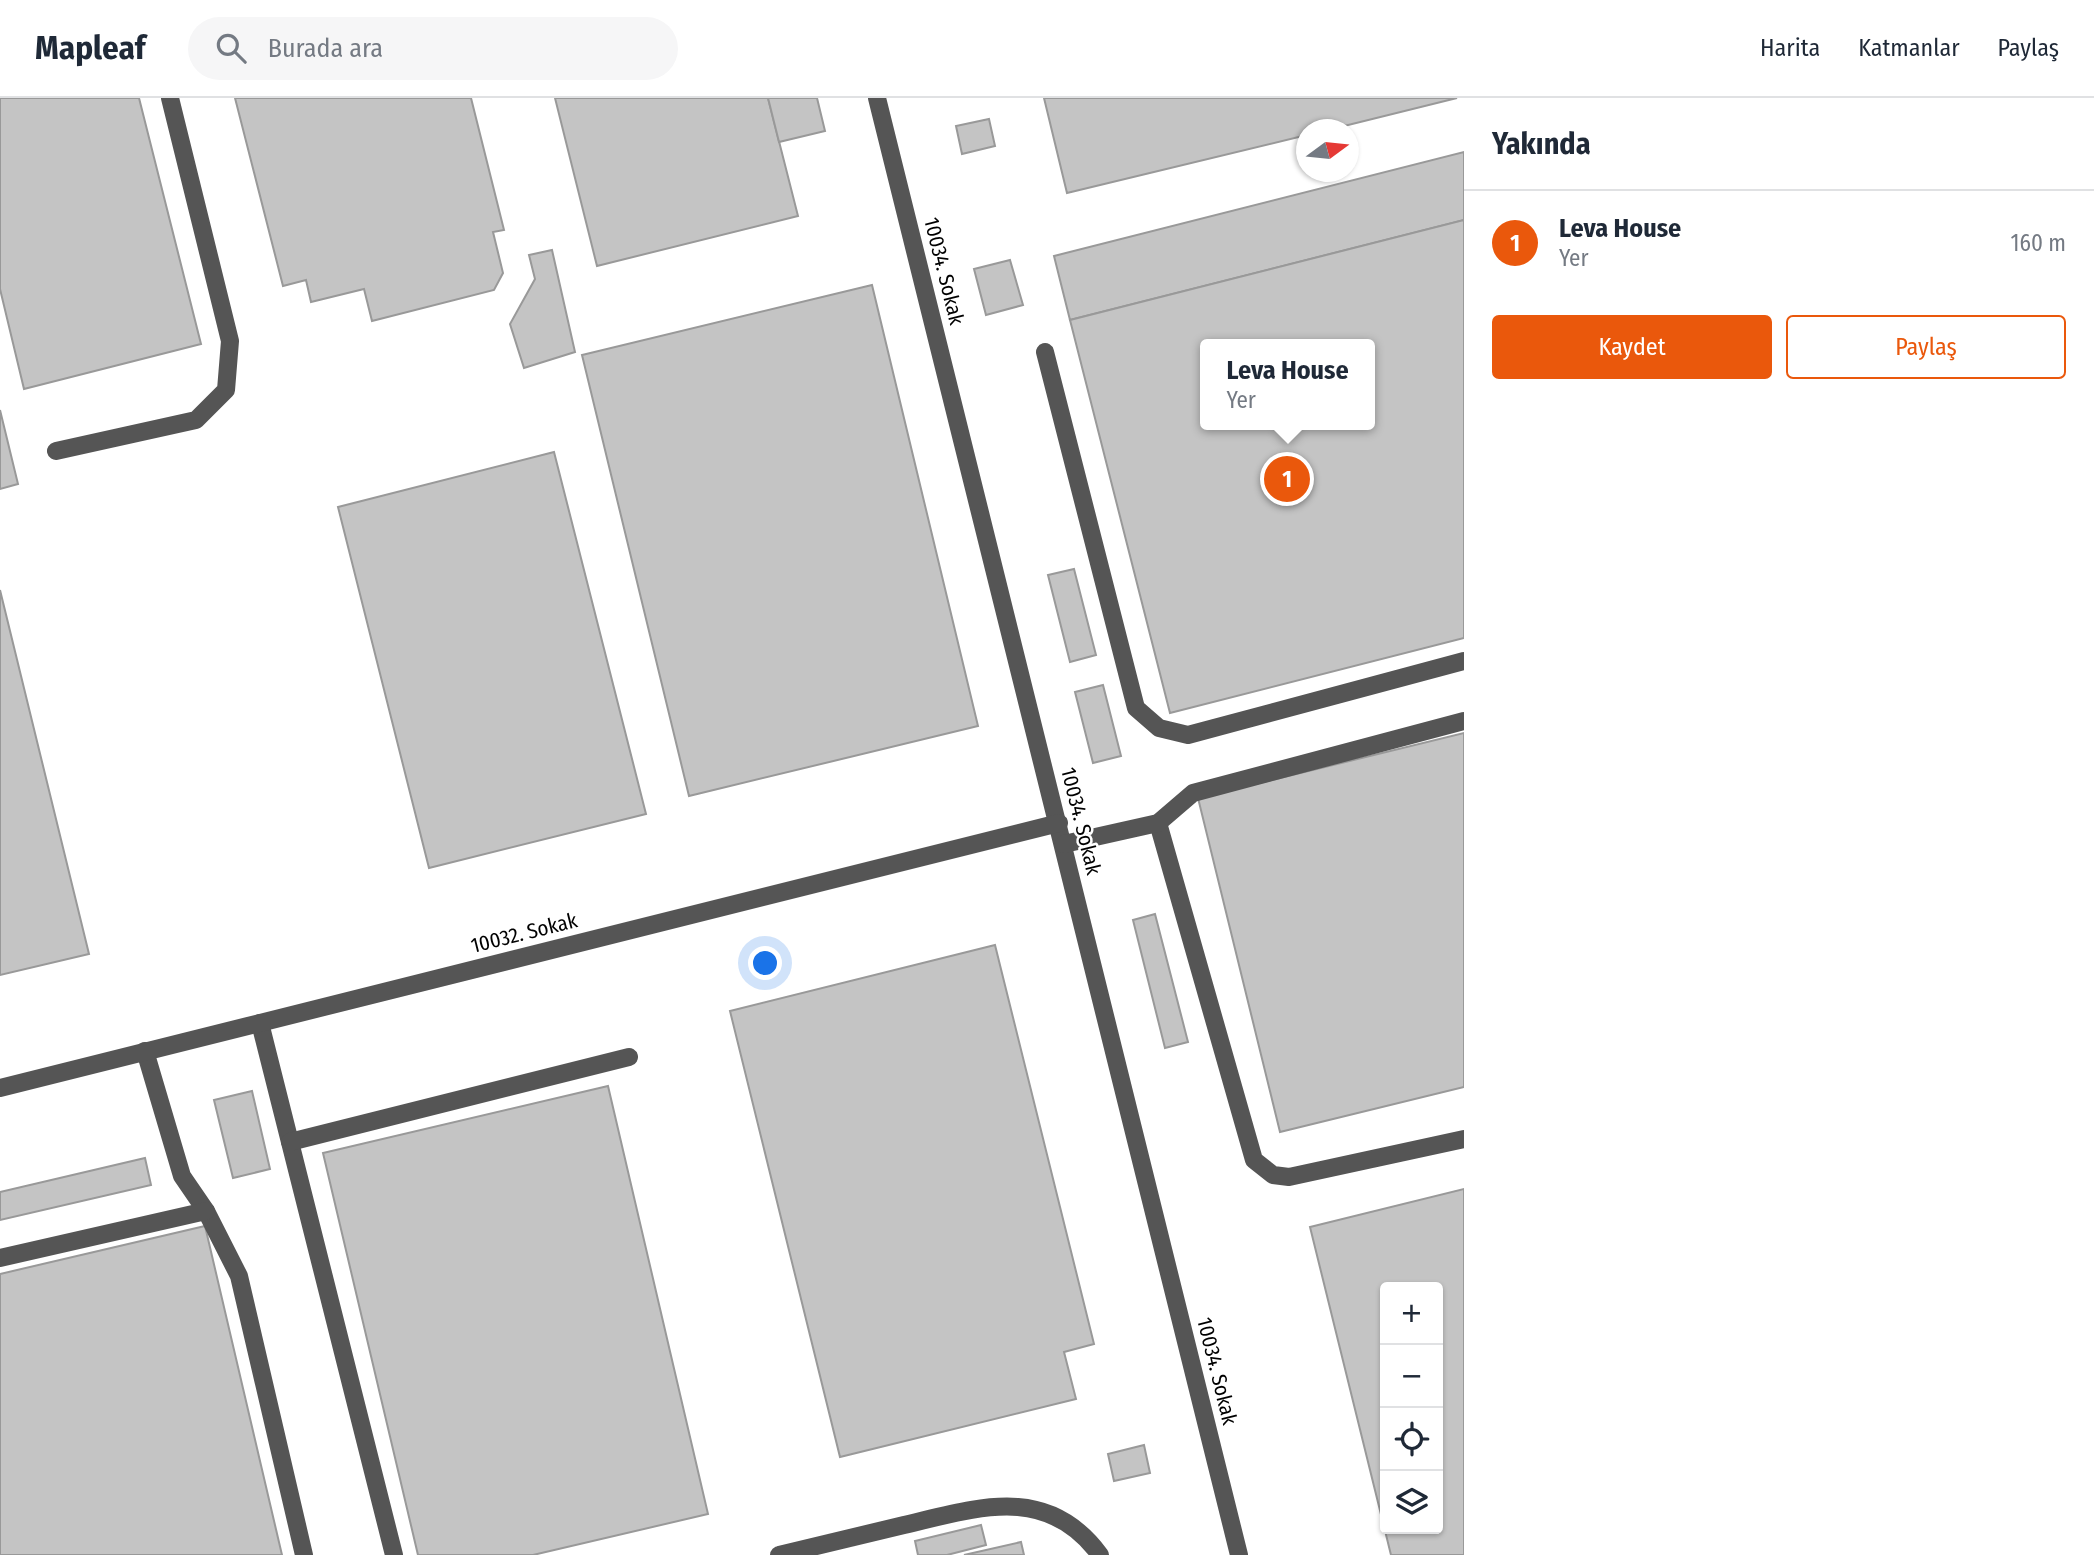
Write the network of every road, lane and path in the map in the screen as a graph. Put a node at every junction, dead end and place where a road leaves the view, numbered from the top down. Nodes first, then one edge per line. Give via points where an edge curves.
1 (170, 98) edge
2 (877, 98) edge
3 (1045, 352) dead end
4 (56, 451) dead end
5 (1464, 661) edge
6 (1464, 721) edge
7 (1059, 823) junction
8 (1158, 823) junction
9 (1064, 844) junction
10 (260, 1023) junction
11 (145, 1052) junction
12 (629, 1057) dead end
13 (0, 1088) edge
14 (1464, 1139) edge
15 (290, 1142) junction
16 (206, 1211) junction
17 (0, 1258) edge
18 (304, 1555) edge
19 (394, 1555) edge
20 (779, 1555) edge
21 (1100, 1555) edge
22 (1239, 1555) edge

1 - 4 street via 230,341 226,390 196,420
2 - 7 street, 10034. Sokak
3 - 5 street via 1136,708 1159,729 1188,735
6 - 8 street via 1193,793
7 - 9 street, 10034. Sokak
7 - 10 street, 10032. Sokak
8 - 9 street
8 - 14 street via 1254,1160 1273,1175 1289,1177
9 - 22 street, 10034. Sokak
10 - 11 street, 10032. Sokak
10 - 15 street
11 - 13 street, 10032. Sokak
11 - 16 street via 182,1176
12 - 15 street
15 - 19 street
16 - 17 street
16 - 18 street via 239,1276
20 - 21 street via 995,1505 1039,1510 1058,1518 1077,1530

